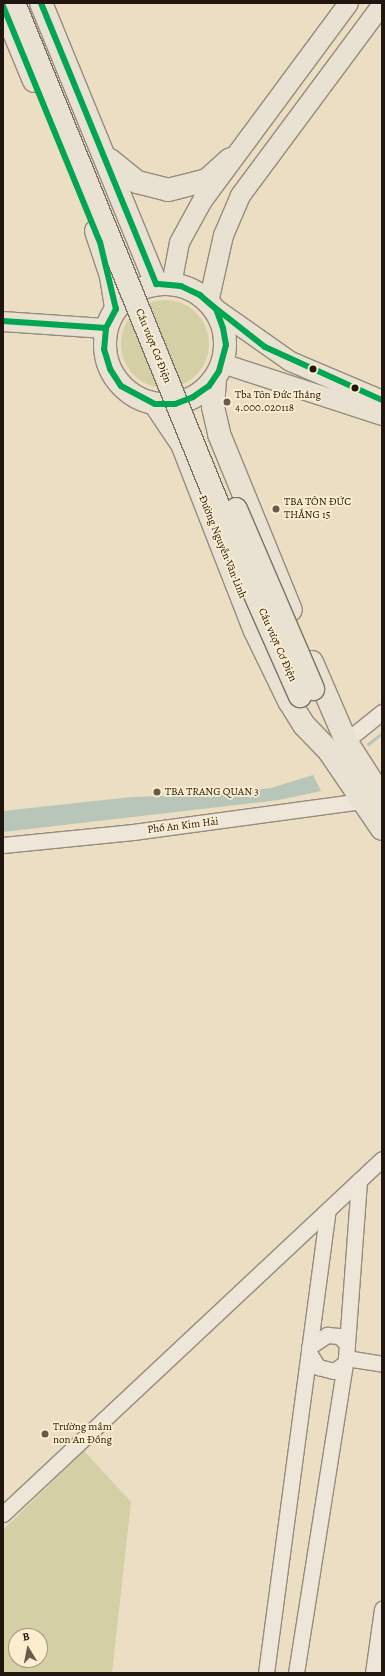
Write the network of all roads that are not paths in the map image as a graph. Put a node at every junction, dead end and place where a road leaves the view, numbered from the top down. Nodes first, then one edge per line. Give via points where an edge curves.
1 (14, 3) edge
2 (29, 3) edge
3 (41, 3) edge
4 (348, 3) edge
5 (382, 4) edge
6 (3, 6) edge
7 (261, 120) junction
8 (283, 136) junction
9 (105, 154) junction
10 (230, 159) junction
11 (164, 284) junction
12 (212, 306) junction
13 (111, 318) junction
14 (3, 321) edge
15 (219, 371) junction
16 (382, 400) edge
17 (155, 404) junction
18 (382, 415) edge
19 (306, 693) junction
20 (382, 712) edge
21 (337, 746) junction
22 (372, 799) edge
23 (382, 829) edge
24 (3, 845) edge
25 (382, 1159) edge
26 (359, 1180) junction
27 (328, 1210) junction
28 (309, 1350) junction
29 (346, 1355) junction
30 (382, 1364) edge
31 (3, 1514) edge
32 (382, 1609) edge
33 (377, 1666) edge
34 (266, 1673) edge
35 (296, 1673) edge

1 - 19 highway, Cầu vượt Cơ Điện, bridge via 249,581
2 - 19 highway, Cầu vượt Cơ Điện, bridge via 262,574
3 - 9 highway
4 - 7 main road
5 - 8 main road
6 - 13 highway via 100,242
7 - 8 main road via 259,128 264,139 276,140
7 - 10 main road
8 - 12 main road via 233,208 222,235
9 - 10 highway via 119,170 137,182 168,190 207,180
9 - 11 highway
10 - 11 main road via 179,242
11 - 12 highway via 191,290
11 - 13 highway via 131,294
12 - 15 highway via 225,336
12 - 16 main road via 290,361
13 - 14 main road
13 - 17 highway via 104,349 114,378 136,397
15 - 17 highway via 184,401
15 - 18 main road
15 - 21 highway, Đường Nguyễn Văn Linh via 213,407 219,434
17 - 21 highway, Đường Nguyễn Văn Linh via 182,444 270,664 296,714
19 - 21 highway, Cầu vượt Cơ Điện
20 - 21 street
21 - 22 highway, Đường Nguyễn Văn Linh
22 - 23 highway, Đường Nguyễn Văn Linh
22 - 24 street, Phố An Kim Hải via 133,832
25 - 26 street
26 - 27 street
26 - 29 street
27 - 28 street
27 - 31 street
28 - 29 street via 318,1367 334,1370
28 - 29 street via 327,1335 339,1336
28 - 34 street
29 - 30 street
29 - 35 street
32 - 33 street

